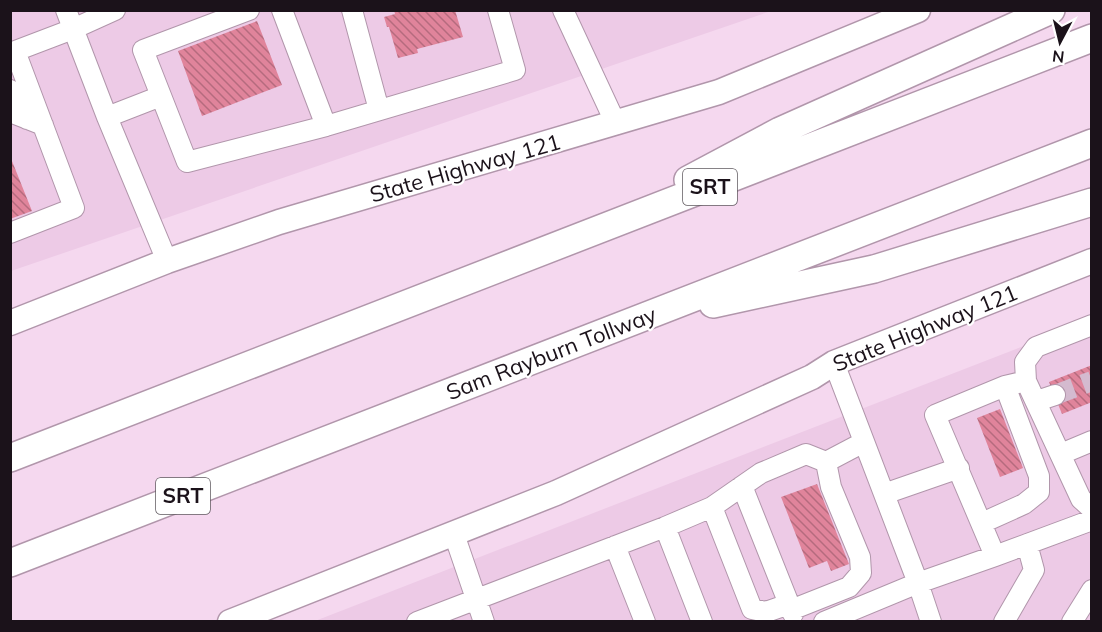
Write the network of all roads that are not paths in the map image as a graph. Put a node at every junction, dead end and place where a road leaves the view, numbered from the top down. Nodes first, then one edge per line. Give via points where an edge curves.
1 (66, 10) edge
2 (115, 10) edge
3 (249, 10) edge
4 (282, 10) edge
5 (351, 10) edge
6 (498, 10) edge
7 (563, 10) edge
8 (918, 10) edge
9 (1051, 10) edge
10 (73, 29) junction
11 (1092, 38) edge
12 (13, 52) edge
13 (10, 90) edge
14 (161, 96) junction
15 (379, 110) junction
16 (107, 117) junction
17 (27, 119) edge
18 (616, 124) junction
19 (326, 126) junction
20 (1092, 142) edge
21 (1092, 202) edge
22 (10, 232) edge
23 (577, 239) junction
24 (167, 261) junction
25 (1092, 261) edge
26 (10, 323) edge
27 (630, 323) junction
28 (1092, 325) edge
29 (834, 363) junction
30 (1026, 381) junction
31 (1005, 386) junction
32 (1092, 441) edge
33 (864, 442) junction
34 (1061, 454) junction
35 (10, 458) edge
36 (826, 462) junction
37 (959, 468) junction
38 (1084, 485) edge
39 (742, 486) junction
40 (884, 494) junction
41 (712, 507) junction
42 (1092, 509) edge
43 (1092, 520) edge
44 (982, 523) junction
45 (664, 527) junction
46 (454, 534) junction
47 (1027, 544) junction
48 (615, 546) junction
49 (995, 556) junction
50 (10, 563) edge
51 (918, 582) junction
52 (1092, 590) edge
53 (475, 599) junction
54 (792, 612) edge
55 (230, 621) edge
56 (417, 621) edge
57 (483, 621) edge
58 (645, 621) edge
59 (702, 621) edge
60 (824, 621) edge
61 (931, 621) edge
62 (1004, 621) edge
63 (1072, 621) edge

1 - 10 lane
2 - 10 lane
3 - 14 lane via 143,50
4 - 19 lane
5 - 15 lane
6 - 15 lane via 515,70
7 - 18 lane
8 - 18 main road, State Highway 121 via 719,92
9 - 23 highway via 780,131
10 - 12 lane
10 - 16 lane
11 - 23 highway, SRT
12 - 17 lane
13 - 17 lane via 21,101
14 - 16 lane
14 - 19 lane via 187,162
15 - 19 lane
16 - 24 lane
17 - 22 lane via 74,208
18 - 24 main road, State Highway 121 via 279,222
20 - 27 highway, Sam Rayburn Tollway / SRT
21 - 27 highway via 874,269
23 - 35 highway, SRT
24 - 26 main road, State Highway 121
25 - 29 main road, State Highway 121
27 - 50 highway, Sam Rayburn Tollway / SRT
28 - 30 lane via 1036,347 1025,362
29 - 33 lane
29 - 46 main road, State Highway 121 via 812,377 556,493
30 - 31 lane
30 - 34 lane via 1046,398
31 - 37 lane via 935,415
31 - 44 lane via 1039,476 1038,492 1024,504
32 - 34 lane
33 - 36 lane
33 - 40 lane
34 - 38 lane
36 - 39 lane via 806,454 760,473
36 - 54 lane via 831,487 860,557 861,573 849,587
37 - 40 lane
37 - 44 lane
38 - 42 lane via 1081,499
39 - 41 lane
39 - 54 lane
40 - 51 lane
41 - 45 lane
41 - 54 lane via 752,609
43 - 47 lane
44 - 49 lane
45 - 48 lane
45 - 59 lane
46 - 53 lane
46 - 55 main road, State Highway 121
47 - 49 lane
47 - 62 lane via 1034,570
48 - 53 lane
48 - 58 lane
49 - 51 lane
51 - 60 lane
51 - 61 lane
52 - 63 lane
53 - 56 lane
53 - 57 lane

